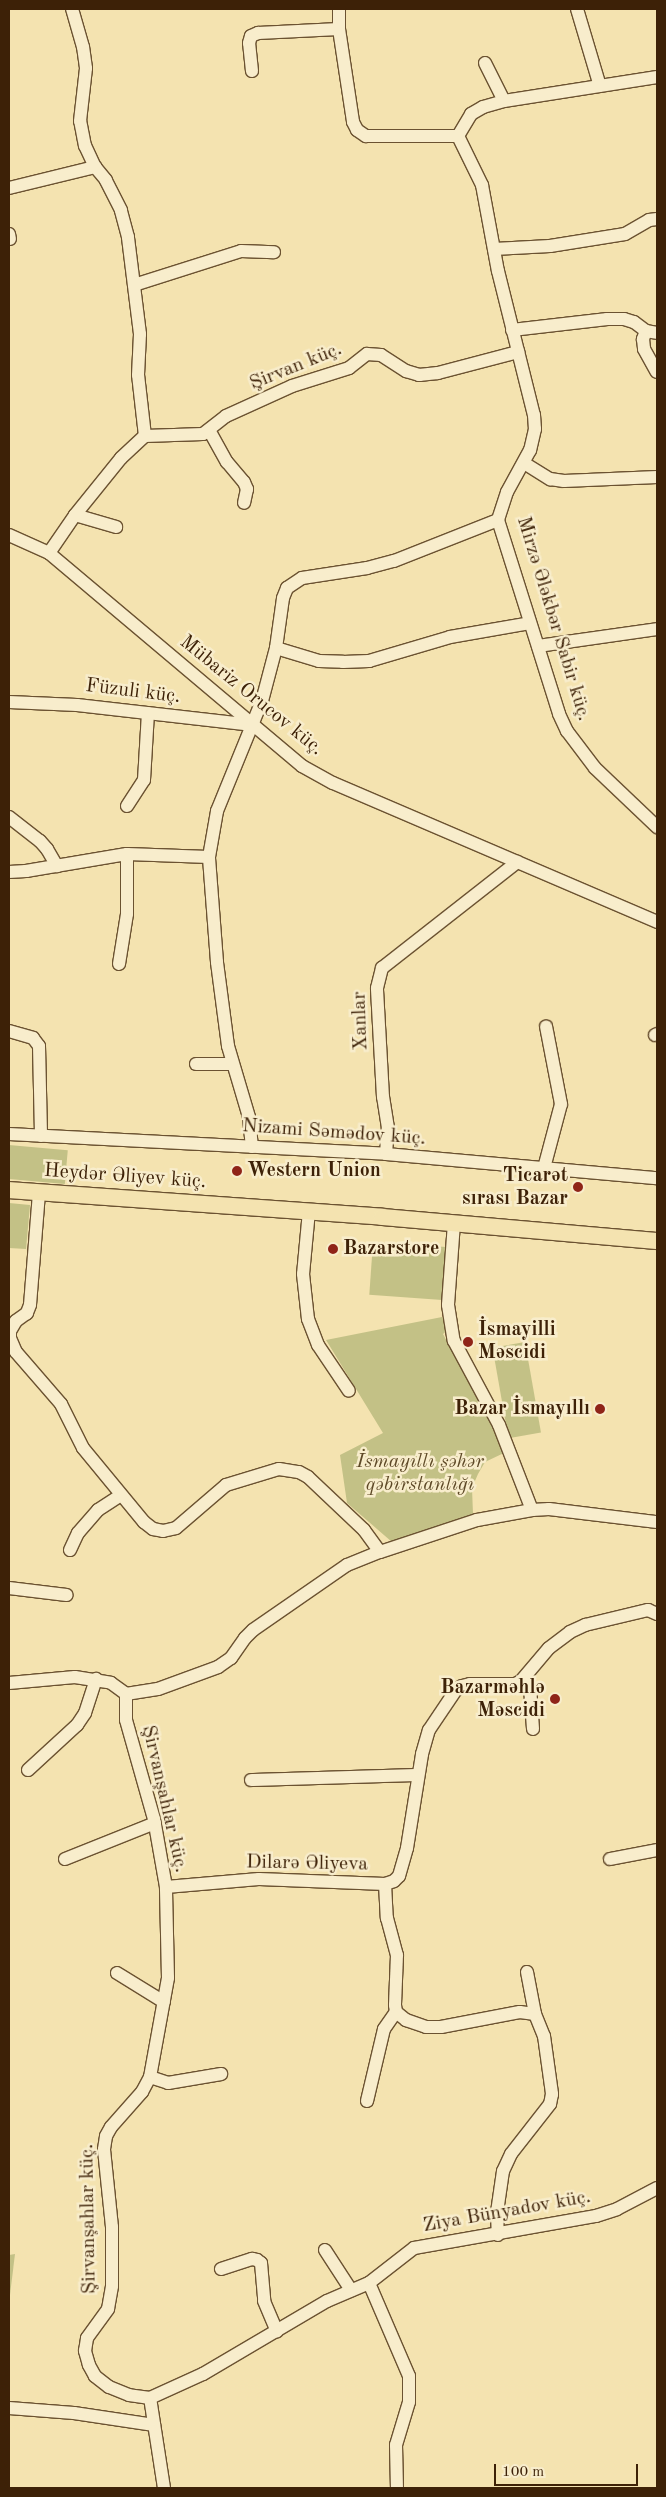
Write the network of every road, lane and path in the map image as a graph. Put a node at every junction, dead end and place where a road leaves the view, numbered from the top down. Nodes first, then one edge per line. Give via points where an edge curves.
1 (72, 9) edge
2 (339, 9) edge
3 (577, 9) edge
4 (339, 29) junction
5 (485, 63) dead end
6 (252, 72) dead end
7 (657, 77) edge
8 (600, 86) junction
9 (504, 101) junction
10 (458, 136) junction
11 (95, 167) junction
12 (9, 188) edge
13 (657, 219) edge
14 (494, 249) junction
15 (274, 252) dead end
16 (134, 285) junction
17 (512, 330) junction
18 (652, 332) edge
19 (518, 352) junction
20 (657, 372) edge
21 (209, 430) junction
22 (145, 436) junction
23 (524, 463) junction
24 (657, 477) edge
25 (244, 503) dead end
26 (75, 515) junction
27 (498, 520) junction
28 (116, 526) dead end
29 (9, 535) edge
30 (49, 553) junction
31 (530, 623) junction
32 (657, 629) edge
33 (538, 646) junction
34 (276, 648) junction
35 (9, 702) edge
36 (148, 713) junction
37 (253, 726) junction
38 (126, 806) dead end
39 (9, 817) edge
40 (657, 827) edge
41 (127, 854) junction
42 (209, 857) junction
43 (517, 862) junction
44 (57, 866) junction
45 (9, 872) edge
46 (657, 922) edge
47 (119, 964) dead end
48 (546, 1026) dead end
49 (9, 1031) edge
50 (196, 1064) dead end
51 (232, 1064) junction
52 (9, 1134) edge
53 (40, 1136) junction
54 (252, 1147) junction
55 (386, 1154) junction
56 (544, 1168) junction
57 (657, 1178) edge
58 (9, 1190) edge
59 (39, 1193) junction
60 (309, 1211) junction
61 (454, 1223) junction
62 (657, 1241) edge
63 (349, 1391) dead end
64 (121, 1495) junction
65 (532, 1510) junction
66 (657, 1522) edge
67 (70, 1550) dead end
68 (380, 1552) junction
69 (9, 1588) edge
70 (67, 1595) dead end
71 (657, 1614) edge
72 (526, 1676) junction
73 (96, 1679) junction
74 (9, 1683) edge
75 (126, 1694) junction
76 (533, 1729) dead end
77 (28, 1770) dead end
78 (418, 1775) junction
79 (251, 1780) dead end
80 (155, 1823) junction
81 (657, 1850) edge
82 (65, 1859) dead end
83 (610, 1859) dead end
84 (385, 1884) junction
85 (166, 1887) junction
86 (527, 1972) dead end
87 (117, 1973) dead end
88 (164, 2002) junction
89 (396, 2012) junction
90 (534, 2014) junction
91 (221, 2074) dead end
92 (150, 2077) junction
93 (367, 2101) dead end
94 (657, 2188) edge
95 (498, 2235) junction
96 (325, 2250) dead end
97 (221, 2269) dead end
98 (369, 2283) junction
99 (351, 2290) junction
100 (277, 2330) junction
101 (150, 2398) junction
102 (9, 2408) edge
103 (154, 2425) junction
104 (164, 2488) edge
105 (397, 2488) edge

1 - 11 street via 86,68 80,121 85,146
2 - 4 street
3 - 8 street
4 - 6 street via 251,36
4 - 10 street via 353,122 357,130 366,136
5 - 9 street
7 - 8 street
8 - 9 street
9 - 10 street via 471,114
10 - 14 street, Mirzə Ələkbər Sabir küç. via 482,185
11 - 12 street
11 - 16 street via 106,180 121,210
13 - 14 street via 625,234 550,246
14 - 17 street, Mirzə Ələkbər Sabir küç.
15 - 16 street via 241,251
16 - 22 street via 140,334 138,376
17 - 18 street via 615,319 634,322
17 - 19 street, Mirzə Ələkbər Sabir küç.
18 - 20 street via 644,339 644,349
19 - 21 street, Şirvan küç. via 419,375 406,371 381,355 367,354 348,368 292,386 226,416
19 - 23 street, Mirzə Ələkbər Sabir küç. via 536,429
21 - 22 street, Şirvan küç. via 193,436
21 - 25 street via 227,462 244,482 247,489
22 - 26 street via 121,458
23 - 24 street via 546,476 564,481
23 - 27 street, Mirzə Ələkbər Sabir küç. via 507,492
26 - 28 street
26 - 30 street
27 - 31 street, Mirzə Ələkbər Sabir küç.
27 - 34 street via 394,561 294,582 286,588 283,598
29 - 30 street, Mübariz Orucov küç.
30 - 37 street, Mübariz Orucov küç.
31 - 33 street, Mirzə Ələkbər Sabir küç.
31 - 34 street via 450,638 369,660 318,660
32 - 33 street
33 - 40 street, Mirzə Ələkbər Sabir küç. via 567,731 595,768
34 - 37 street
35 - 36 street, Füzuli küç. via 69,704
36 - 37 street, Füzuli küç.
36 - 38 street via 144,780
37 - 42 street via 217,812
37 - 43 street, Mübariz Orucov küç. via 302,766 333,783
39 - 44 street via 40,841
41 - 42 street
41 - 44 street
41 - 47 street via 127,914
42 - 51 street via 217,962
43 - 46 street, Mübariz Orucov küç.
43 - 55 street, Xanlar via 382,968 377,988 388,1128
44 - 45 street
48 - 56 street via 561,1104
49 - 53 street via 33,1038 39,1046
50 - 51 street
51 - 54 street via 250,1117
52 - 53 street, Nizami Səmədov küç.
53 - 54 street, Nizami Səmədov küç.
54 - 55 street, Nizami Səmədov küç.
55 - 56 street, Nizami Səmədov küç.
56 - 57 street, Nizami Səmədov küç.
58 - 59 main road, Heydər Əliyev küç.
59 - 60 main road, Heydər Əliyev küç.
59 - 64 street via 30,1305 10,1331 10,1338 16,1352 61,1404 82,1448
60 - 61 main road, Heydər Əliyev küç.
60 - 63 street via 303,1274 308,1319 318,1345
61 - 62 main road, Heydər Əliyev küç.
61 - 65 street via 448,1305 454,1341 499,1425
64 - 67 street via 98,1510 78,1533
64 - 68 street via 144,1522 163,1531 176,1528 226,1485 279,1469 299,1472 364,1530
65 - 66 street via 566,1510
65 - 68 street via 477,1520
68 - 75 street via 347,1565 261,1624 244,1638 231,1658 218,1667 158,1689
69 - 70 street
71 - 72 street via 648,1610 585,1625 570,1632 549,1648
72 - 76 street via 530,1687
72 - 78 street via 515,1684 470,1684 456,1690 429,1730
73 - 74 street via 76,1677
73 - 75 street via 111,1683
73 - 77 street via 85,1714 77,1725
75 - 80 street, Şirvanşahlar küç. via 126,1720
78 - 79 street
78 - 84 street via 407,1848 399,1876
80 - 82 street
80 - 85 street, Şirvanşahlar küç.
81 - 83 street
84 - 85 street, Dilarə Əliyeva via 259,1879
84 - 89 street, Dilarə Əliyeva via 387,1918 397,1955
85 - 88 street, Şirvanşahlar küç. via 168,1978
86 - 90 street
87 - 88 street
88 - 92 street, Şirvanşahlar küç.
89 - 90 street via 406,2020 426,2027 520,2012
89 - 93 street via 384,2029
90 - 95 street via 544,2036 552,2094 550,2104 511,2154 503,2171 497,2212
91 - 92 street via 168,2083
92 - 101 street, Şirvanşahlar küç. via 142,2092 106,2136 104,2149 112,2227 112,2286 108,2309 87,2338 85,2351 95,2376 109,2387 129,2395
94 - 95 street, Ziya Bünyadov küç. via 596,2216
95 - 98 street, Ziya Bünyadov küç. via 414,2248
96 - 99 street
97 - 100 street via 252,2259 261,2263 264,2301
98 - 99 street, Ziya Bünyadov küç.
98 - 105 street via 409,2376 409,2402 396,2445
99 - 100 street, Ziya Bünyadov küç.
100 - 101 street, Ziya Bünyadov küç. via 203,2374
101 - 103 street
102 - 103 street via 74,2413
103 - 104 street

